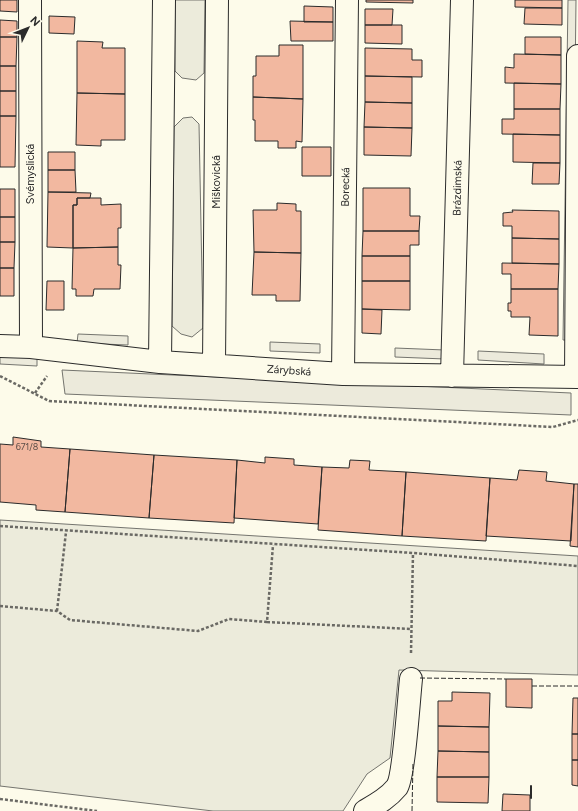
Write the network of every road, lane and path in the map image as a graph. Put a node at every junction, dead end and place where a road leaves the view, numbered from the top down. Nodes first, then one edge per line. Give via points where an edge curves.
1 (30, 0) edge
2 (164, 0) edge
3 (217, 0) edge
4 (347, 0) edge
5 (462, 0) edge
6 (578, 56) edge
7 (0, 346) edge
8 (31, 347) junction
9 (160, 362) junction
10 (214, 365) junction
11 (343, 374) junction
12 (0, 376) edge
13 (452, 376) junction
14 (577, 377) edge
15 (578, 420) edge
16 (0, 526) edge
17 (66, 532) junction
18 (273, 545) junction
19 (578, 566) edge
20 (0, 606) edge
21 (57, 611) junction
22 (267, 622) junction
23 (411, 629) dead end
24 (411, 679) dead end
25 (0, 799) edge
26 (97, 811) edge
27 (365, 811) edge

1 - 8 street, Svémyslická
2 - 9 street
3 - 10 street, Miškovická
4 - 11 street, Borecká
5 - 13 street, Brázdimská
6 - 14 street
7 - 8 street, Zárybská
8 - 9 street, Zárybská
9 - 10 street, Zárybská
10 - 11 street, Zárybská
11 - 13 street, Zárybská
12 - 15 path via 49,401 553,427
13 - 14 street, Zárybská
16 - 17 path
17 - 18 path
17 - 21 path
18 - 19 path
18 - 22 path
20 - 21 path
21 - 22 path via 70,620 198,631 229,619
22 - 23 path
24 - 27 street via 398,785 385,799
25 - 26 path

